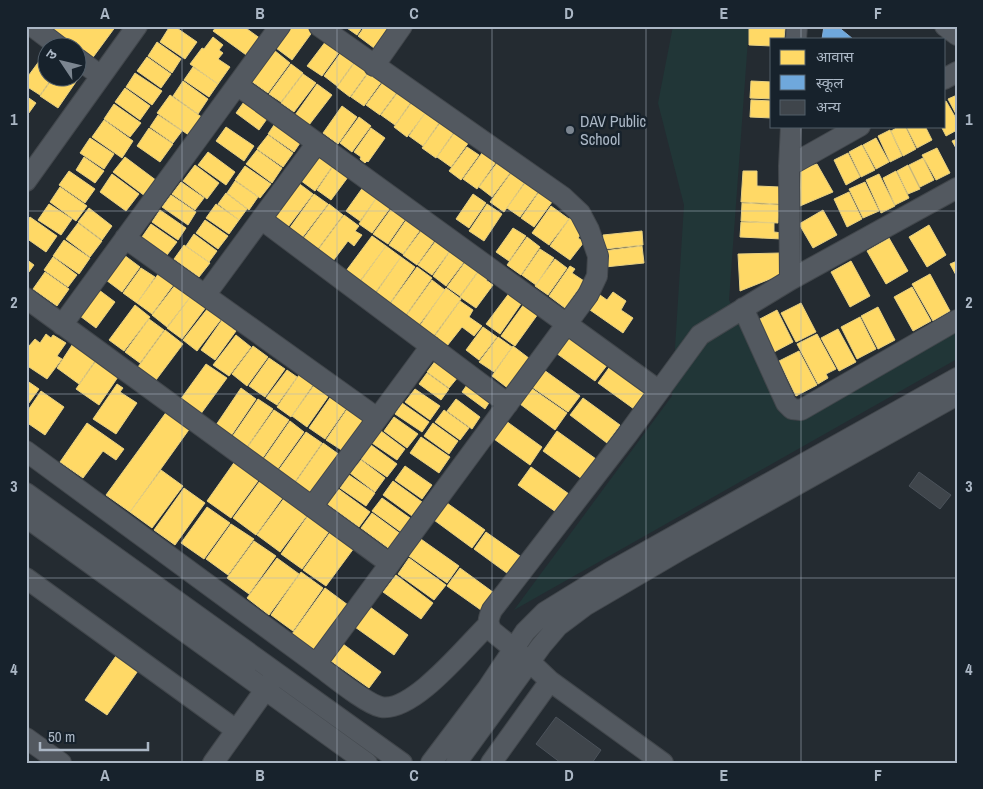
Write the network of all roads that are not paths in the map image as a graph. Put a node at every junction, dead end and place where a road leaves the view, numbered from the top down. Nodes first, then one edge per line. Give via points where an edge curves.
1 (32, 26) edge
2 (138, 26) edge
3 (280, 26) edge
4 (319, 26) edge
5 (402, 26) edge
6 (945, 26) edge
7 (957, 35) edge
8 (48, 38) edge
9 (88, 66) edge
10 (374, 66) junction
11 (102, 76) junction
12 (237, 85) junction
13 (791, 128) edge
14 (856, 128) edge
15 (317, 143) junction
16 (33, 156) edge
17 (789, 166) junction
18 (26, 181) edge
19 (957, 188) edge
20 (261, 219) junction
21 (126, 238) junction
22 (790, 280) junction
23 (206, 294) junction
24 (26, 298) edge
25 (738, 311) junction
26 (957, 320) edge
27 (566, 324) junction
28 (62, 325) junction
29 (431, 346) junction
30 (957, 378) edge
31 (658, 390) junction
32 (957, 395) edge
33 (508, 404) junction
34 (377, 418) junction
35 (26, 451) edge
36 (26, 493) edge
37 (312, 507) junction
38 (26, 518) edge
39 (389, 563) junction
40 (26, 578) edge
41 (488, 625) junction
42 (513, 649) junction
43 (530, 662) junction
44 (316, 664) junction
45 (277, 673) junction
46 (550, 681) junction
47 (265, 690) junction
48 (236, 730) junction
49 (26, 738) edge
50 (61, 763) edge
51 (213, 763) edge
52 (367, 763) edge
53 (402, 763) edge
54 (431, 763) edge
55 (456, 763) edge
56 (491, 763) edge
57 (663, 763) edge

1 - 8 street
2 - 11 street
3 - 12 street
4 - 10 street
5 - 10 street
6 - 7 street
9 - 11 street
10 - 27 street via 563,196 580,214 598,256 597,276 588,295
11 - 16 street
12 - 15 street
12 - 21 street
13 - 17 street
14 - 17 street
15 - 20 street
15 - 27 street
16 - 18 street
17 - 22 street
19 - 22 street
20 - 23 street
20 - 29 street
21 - 23 street
21 - 28 street
22 - 25 street
23 - 34 street
24 - 28 street
25 - 26 street via 786,403 792,409 801,410
25 - 31 street via 700,335
27 - 31 street
27 - 33 street
28 - 37 street
29 - 33 street
29 - 34 street
30 - 42 street via 568,596 545,612
31 - 41 street via 492,610
32 - 43 street via 586,605 558,626
33 - 39 street
34 - 37 street
35 - 44 street
36 - 45 street
37 - 39 street
38 - 47 street
39 - 44 street
40 - 48 street
41 - 42 street
41 - 44 street via 437,678 395,706 380,707 362,698
42 - 43 street
42 - 54 street
43 - 46 street
43 - 55 street
45 - 47 street
45 - 53 street
46 - 56 street
46 - 57 street
47 - 48 street
47 - 52 street
48 - 51 street
49 - 50 street

